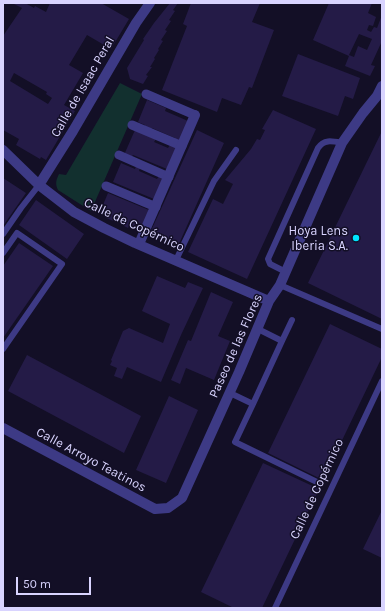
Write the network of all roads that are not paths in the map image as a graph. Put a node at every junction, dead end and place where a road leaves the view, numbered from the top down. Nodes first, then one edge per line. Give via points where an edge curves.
1 (150, 3) edge
2 (380, 93) edge
3 (146, 94) dead end
4 (196, 115) joint
5 (132, 125) dead end
6 (342, 143) junction
7 (182, 146) junction
8 (3, 150) edge
9 (236, 150) dead end
10 (119, 155) dead end
11 (169, 177) junction
12 (39, 185) junction
13 (106, 186) dead end
14 (156, 207) junction
15 (3, 234) edge
16 (139, 244) junction
17 (3, 253) edge
18 (176, 260) junction
19 (286, 272) junction
20 (280, 285) junction
21 (269, 300) junction
22 (292, 320) dead end
23 (258, 329) junction
24 (382, 329) edge
25 (282, 341) junction
26 (3, 349) edge
27 (382, 381) edge
28 (230, 393) junction
29 (253, 404) junction
30 (3, 428) edge
31 (321, 484) dead end
32 (168, 508) joint
33 (275, 608) edge

1 - 12 street, Calle de Isaac Peral
2 - 6 street, Paseo de las Flores
3 - 4 street
4 - 7 street
5 - 7 street
6 - 19 street, Paseo de las Flores
6 - 19 lane via 325,142 318,148 268,260 270,264
7 - 11 street
8 - 12 street, Calle de Copérnico
9 - 18 lane via 214,181
10 - 11 street
11 - 14 street
12 - 15 lane
12 - 16 street, Calle de Copérnico via 74,212
13 - 14 street
14 - 16 street
16 - 18 street, Calle de Copérnico
17 - 26 lane via 17,233 62,264
18 - 21 street, Calle de Copérnico
19 - 20 street, Paseo de las Flores
20 - 21 street, Paseo de las Flores
20 - 24 lane
21 - 23 street, Paseo de las Flores
22 - 25 lane
23 - 25 lane
23 - 28 street, Paseo de las Flores
25 - 29 lane
27 - 33 lane, Calle de Copérnico
28 - 29 lane
28 - 32 street, Paseo de las Flores via 182,498
29 - 31 lane via 235,442
30 - 32 street, Calle Arroyo Teatinos via 155,509

